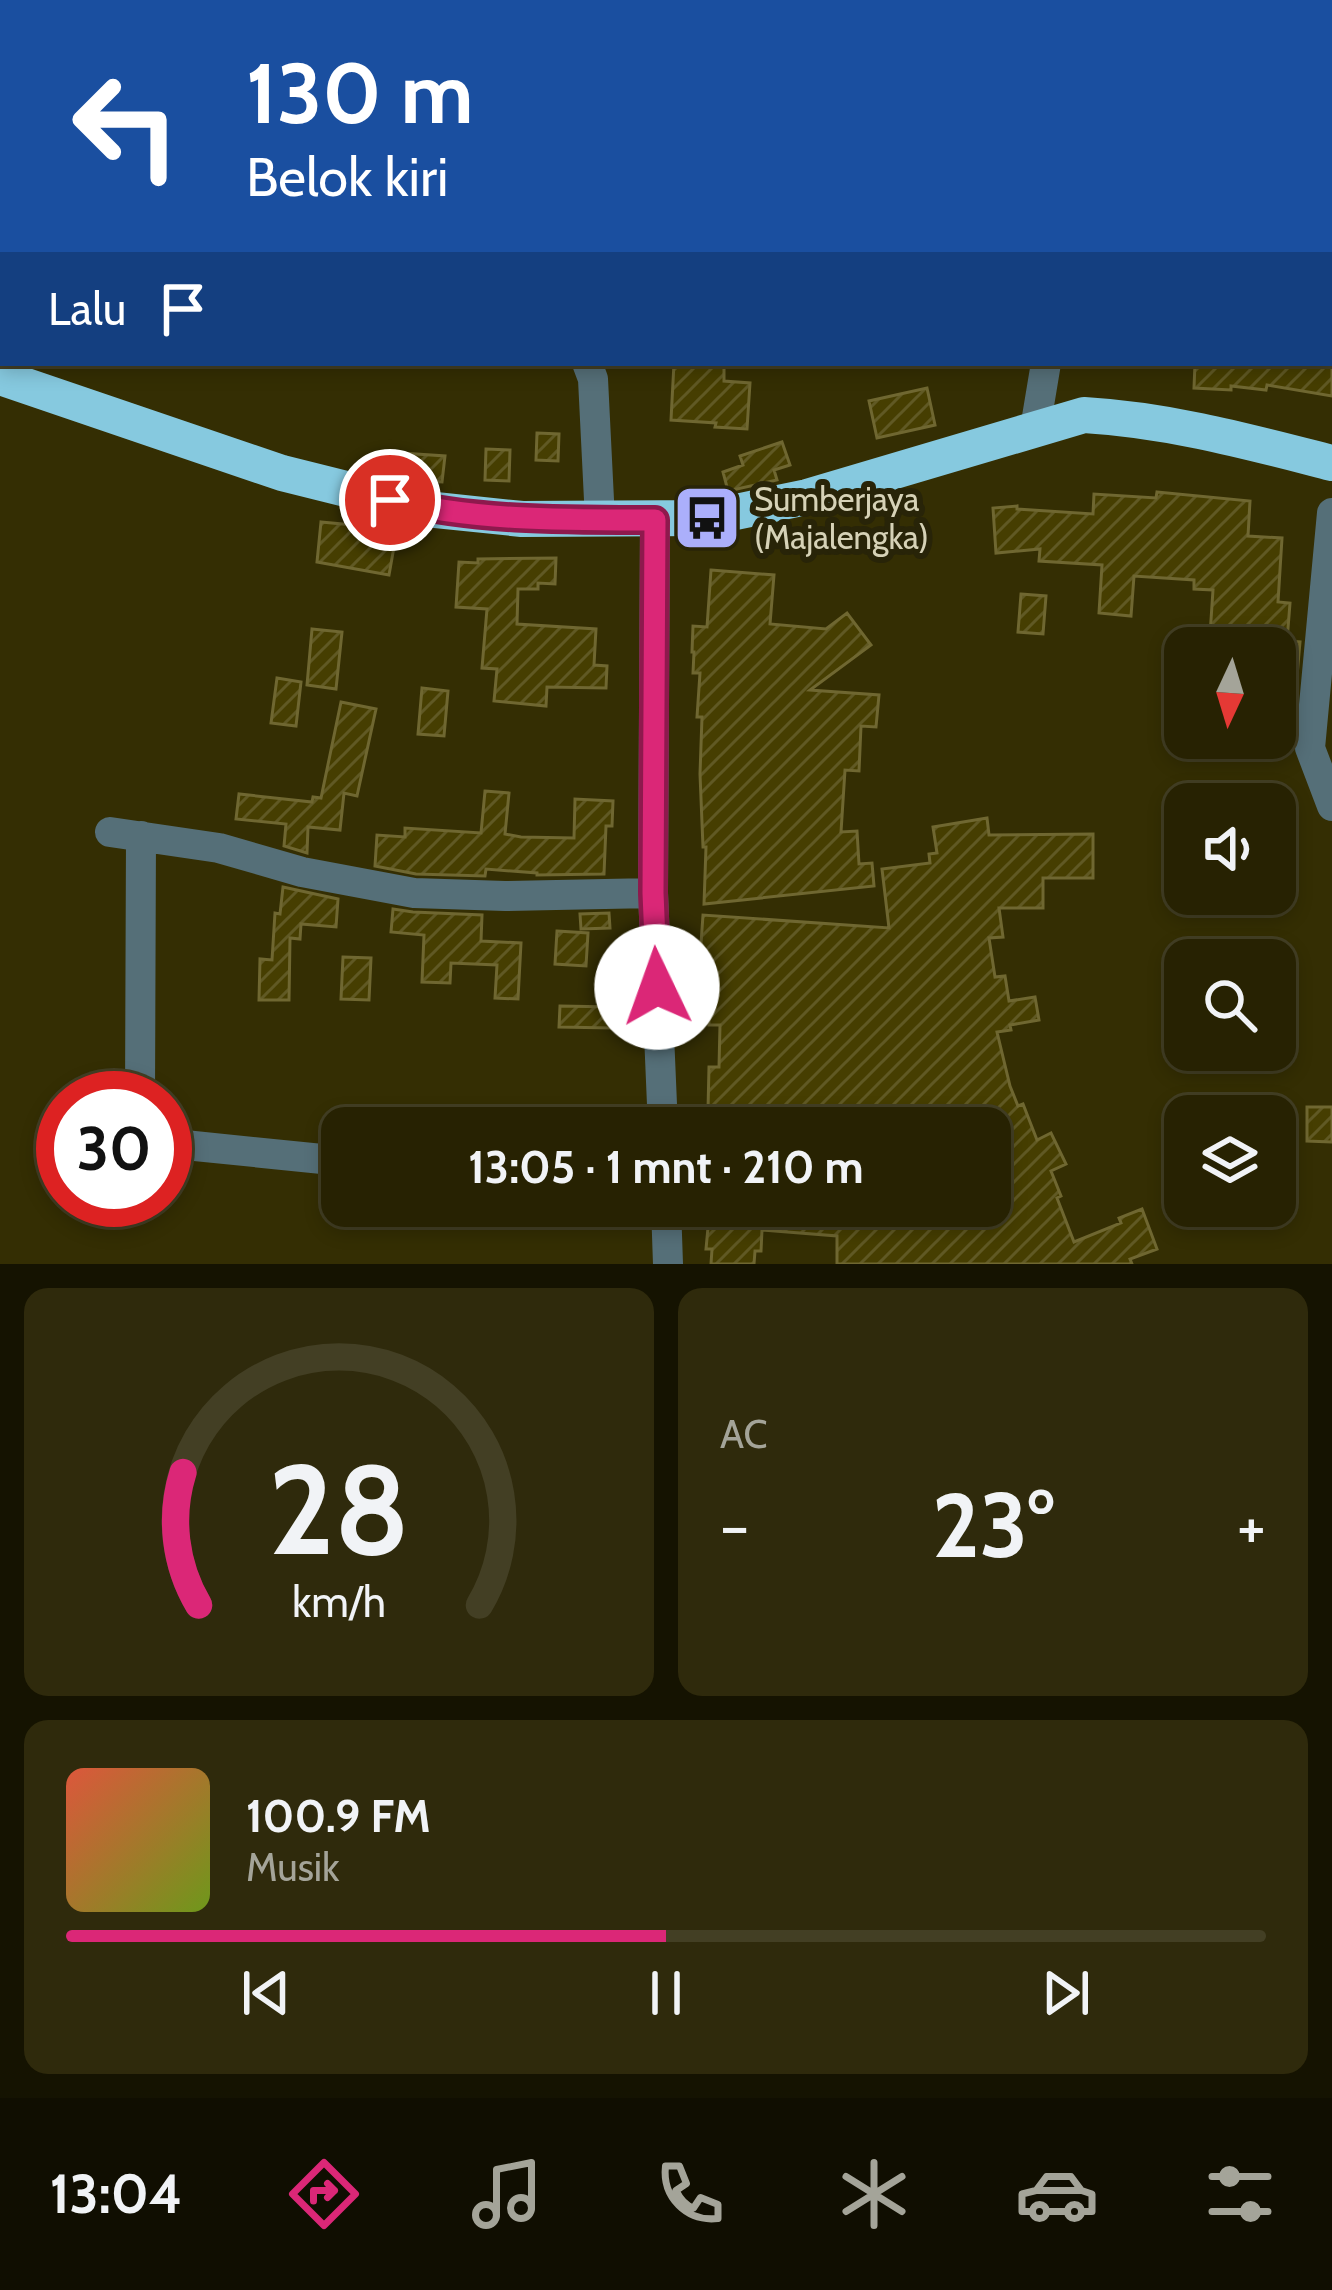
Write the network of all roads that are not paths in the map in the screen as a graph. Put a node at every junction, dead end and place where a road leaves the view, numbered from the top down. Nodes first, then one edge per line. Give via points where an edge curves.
1 (588, 366) edge
2 (1046, 366) edge
3 (0, 377) edge
4 (1035, 429) junction
5 (1332, 463) edge
6 (1332, 513) edge
7 (600, 520) junction
8 (655, 520) junction
9 (1332, 806) edge
10 (110, 832) dead end
11 (141, 836) junction
12 (653, 893) junction
13 (140, 1071) edge
14 (662, 1107) edge
15 (192, 1146) edge
16 (321, 1159) edge
17 (667, 1227) edge
18 (668, 1264) edge

1 - 7 street
2 - 4 street
3 - 7 highway via 354,492 460,514
4 - 5 highway via 1084,416 1132,418
4 - 8 highway via 807,497
6 - 9 street via 1310,748
7 - 8 highway
8 - 12 street
10 - 11 street
11 - 12 street via 414,892
11 - 13 street
12 - 14 street
15 - 16 street
17 - 18 street

